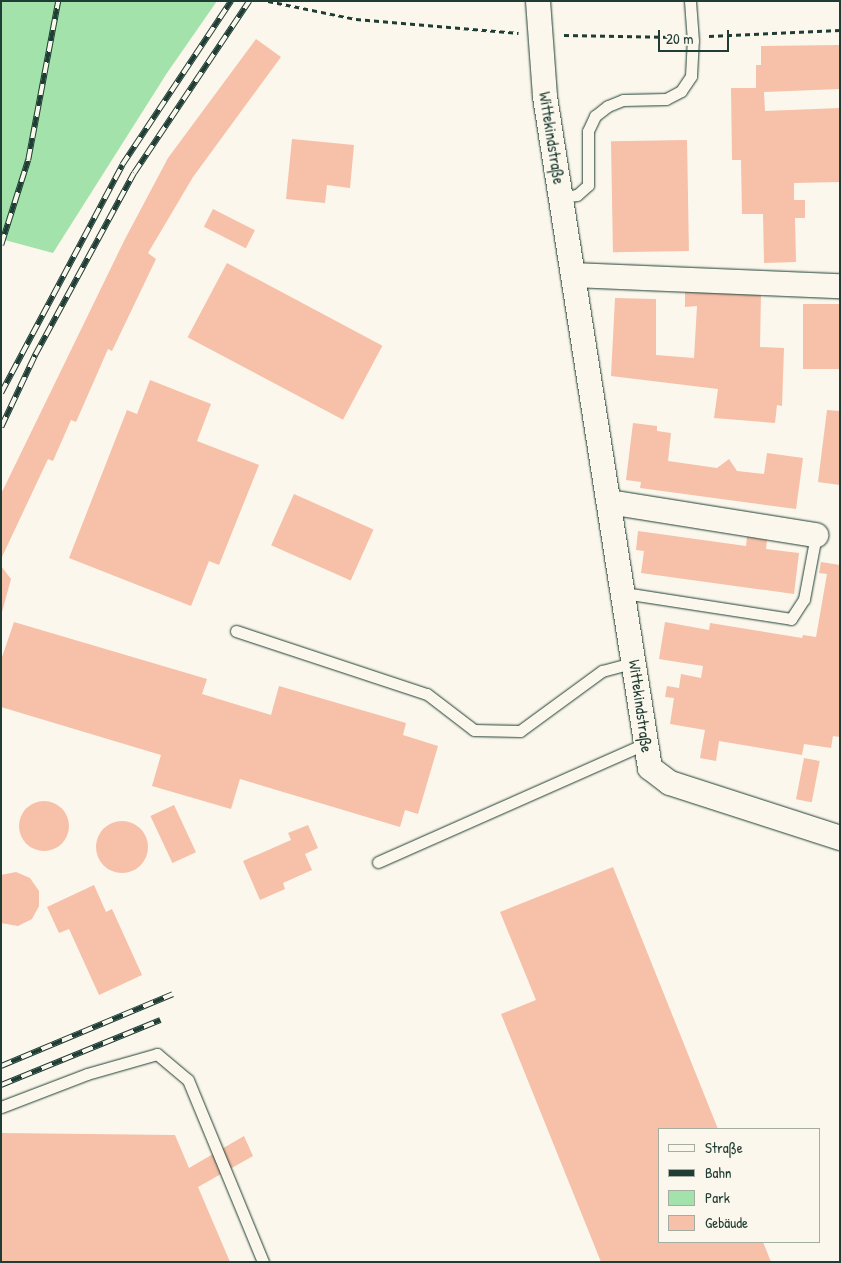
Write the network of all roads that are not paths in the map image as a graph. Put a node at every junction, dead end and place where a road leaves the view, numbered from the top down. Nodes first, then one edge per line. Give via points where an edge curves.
1 (538, 1) edge
2 (690, 1) edge
3 (561, 198) junction
4 (573, 275) junction
5 (840, 286) edge
6 (609, 502) junction
7 (816, 535) joint
8 (624, 593) junction
9 (236, 631) dead end
10 (635, 662) junction
11 (644, 744) junction
12 (840, 838) edge
13 (378, 862) dead end
14 (1, 1107) edge
15 (263, 1262) edge

1 - 3 street, Wittekindstraße via 541,65
2 - 3 lane via 693,41 691,76 686,84 681,91 666,99 623,100 595,116 588,131 588,186 577,196
3 - 4 street, Wittekindstraße
4 - 5 street
4 - 6 street, Wittekindstraße
6 - 7 street
6 - 8 street, Wittekindstraße
7 - 8 lane via 804,599 791,619
8 - 10 street, Wittekindstraße
9 - 10 lane via 427,694 474,730 520,731 602,671
10 - 11 street, Wittekindstraße
11 - 12 street, Wittekindstraße via 650,768 670,783
11 - 13 lane
14 - 15 lane via 87,1074 157,1054 188,1080

